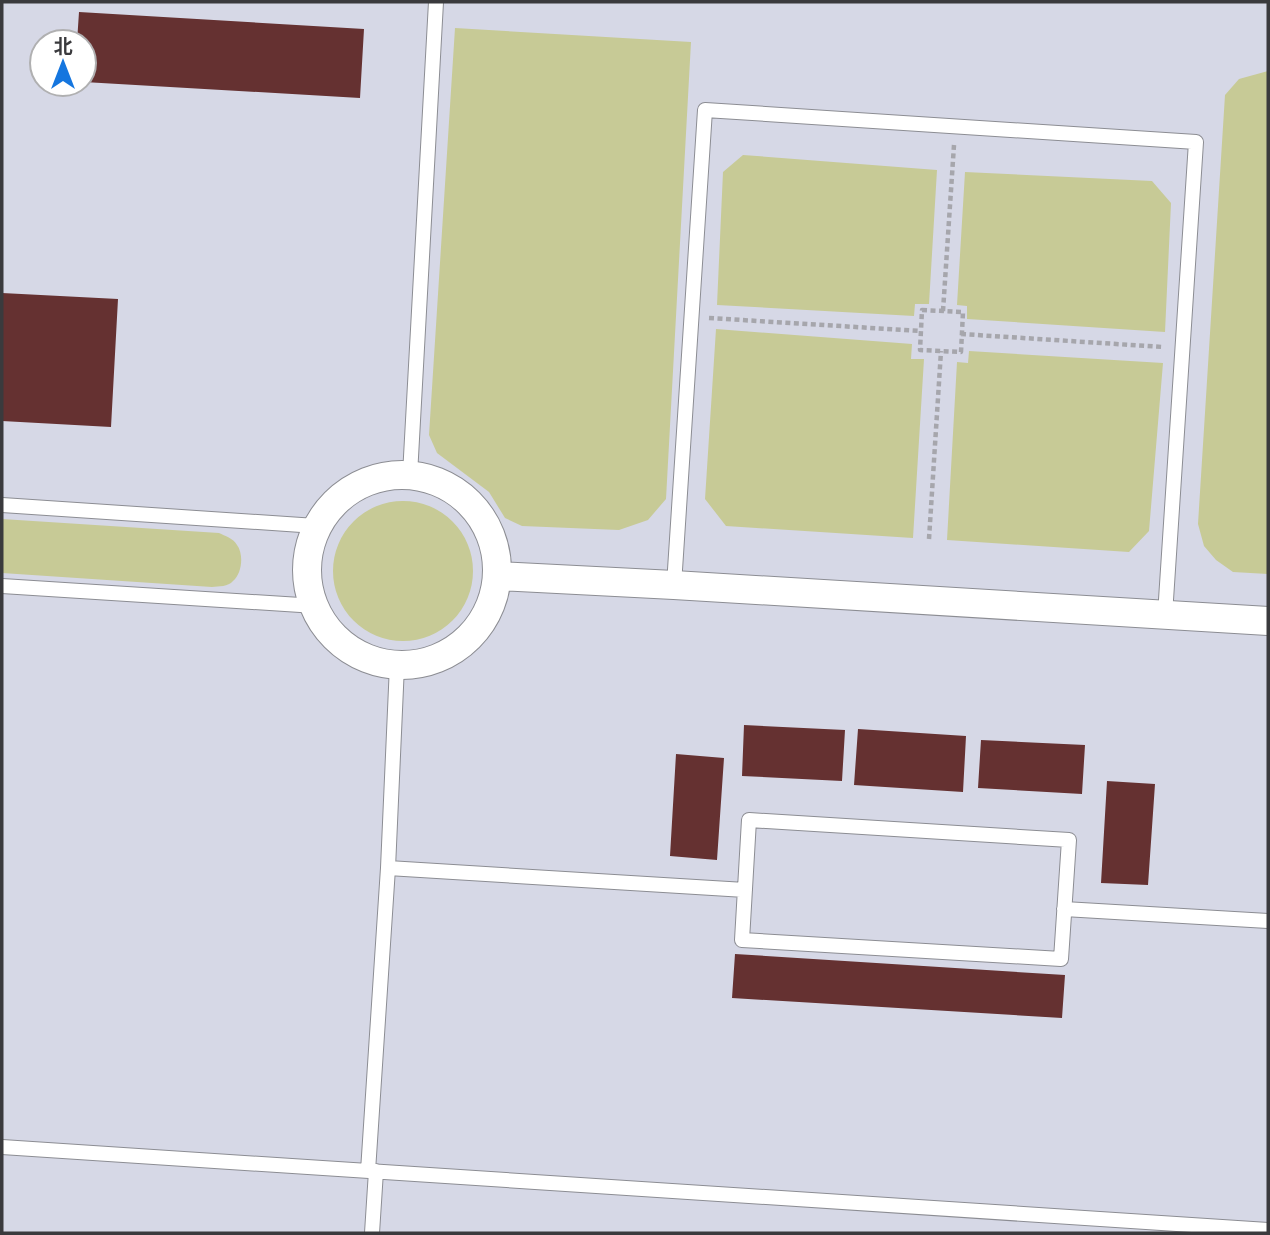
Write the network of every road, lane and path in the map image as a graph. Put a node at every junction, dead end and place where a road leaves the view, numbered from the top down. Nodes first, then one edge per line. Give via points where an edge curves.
1 (436, 2) edge
2 (955, 127) junction
3 (943, 311) junction
4 (691, 316) junction
5 (921, 331) junction
6 (961, 334) junction
7 (1182, 349) junction
8 (941, 351) junction
9 (410, 475) junction
10 (2, 505) edge
11 (316, 526) junction
12 (929, 539) dead end
13 (498, 576) junction
14 (674, 584) junction
15 (2, 586) edge
16 (316, 606) junction
17 (1165, 615) junction
18 (1268, 621) edge
19 (397, 665) junction
20 (388, 868) junction
21 (745, 890) junction
22 (1064, 909) junction
23 (1268, 921) edge
24 (2, 1147) edge
25 (372, 1171) junction
26 (1268, 1230) edge
27 (372, 1233) edge

1 - 9 lane
2 - 3 path
2 - 4 lane via 705,110
2 - 7 lane via 1196,142
3 - 5 path via 922,310
3 - 6 path via 963,312
4 - 5 path
4 - 14 lane
5 - 8 path via 920,350
6 - 7 path
6 - 8 path via 961,352
7 - 17 lane
8 - 12 path
9 - 11 street via 381,477 354,488
9 - 13 street via 439,482 464,497 484,519 495,547
10 - 11 lane
11 - 16 street via 307,557 308,584
13 - 14 street
13 - 19 street via 491,605 461,644 427,662
14 - 17 street
15 - 16 lane
16 - 19 street via 329,631 348,648
17 - 18 street
19 - 20 lane
20 - 21 lane
20 - 25 lane
21 - 22 lane via 742,940 1061,959
21 - 22 lane via 749,821 763,821 1069,840
22 - 23 lane
24 - 25 lane
25 - 26 lane
25 - 27 lane

